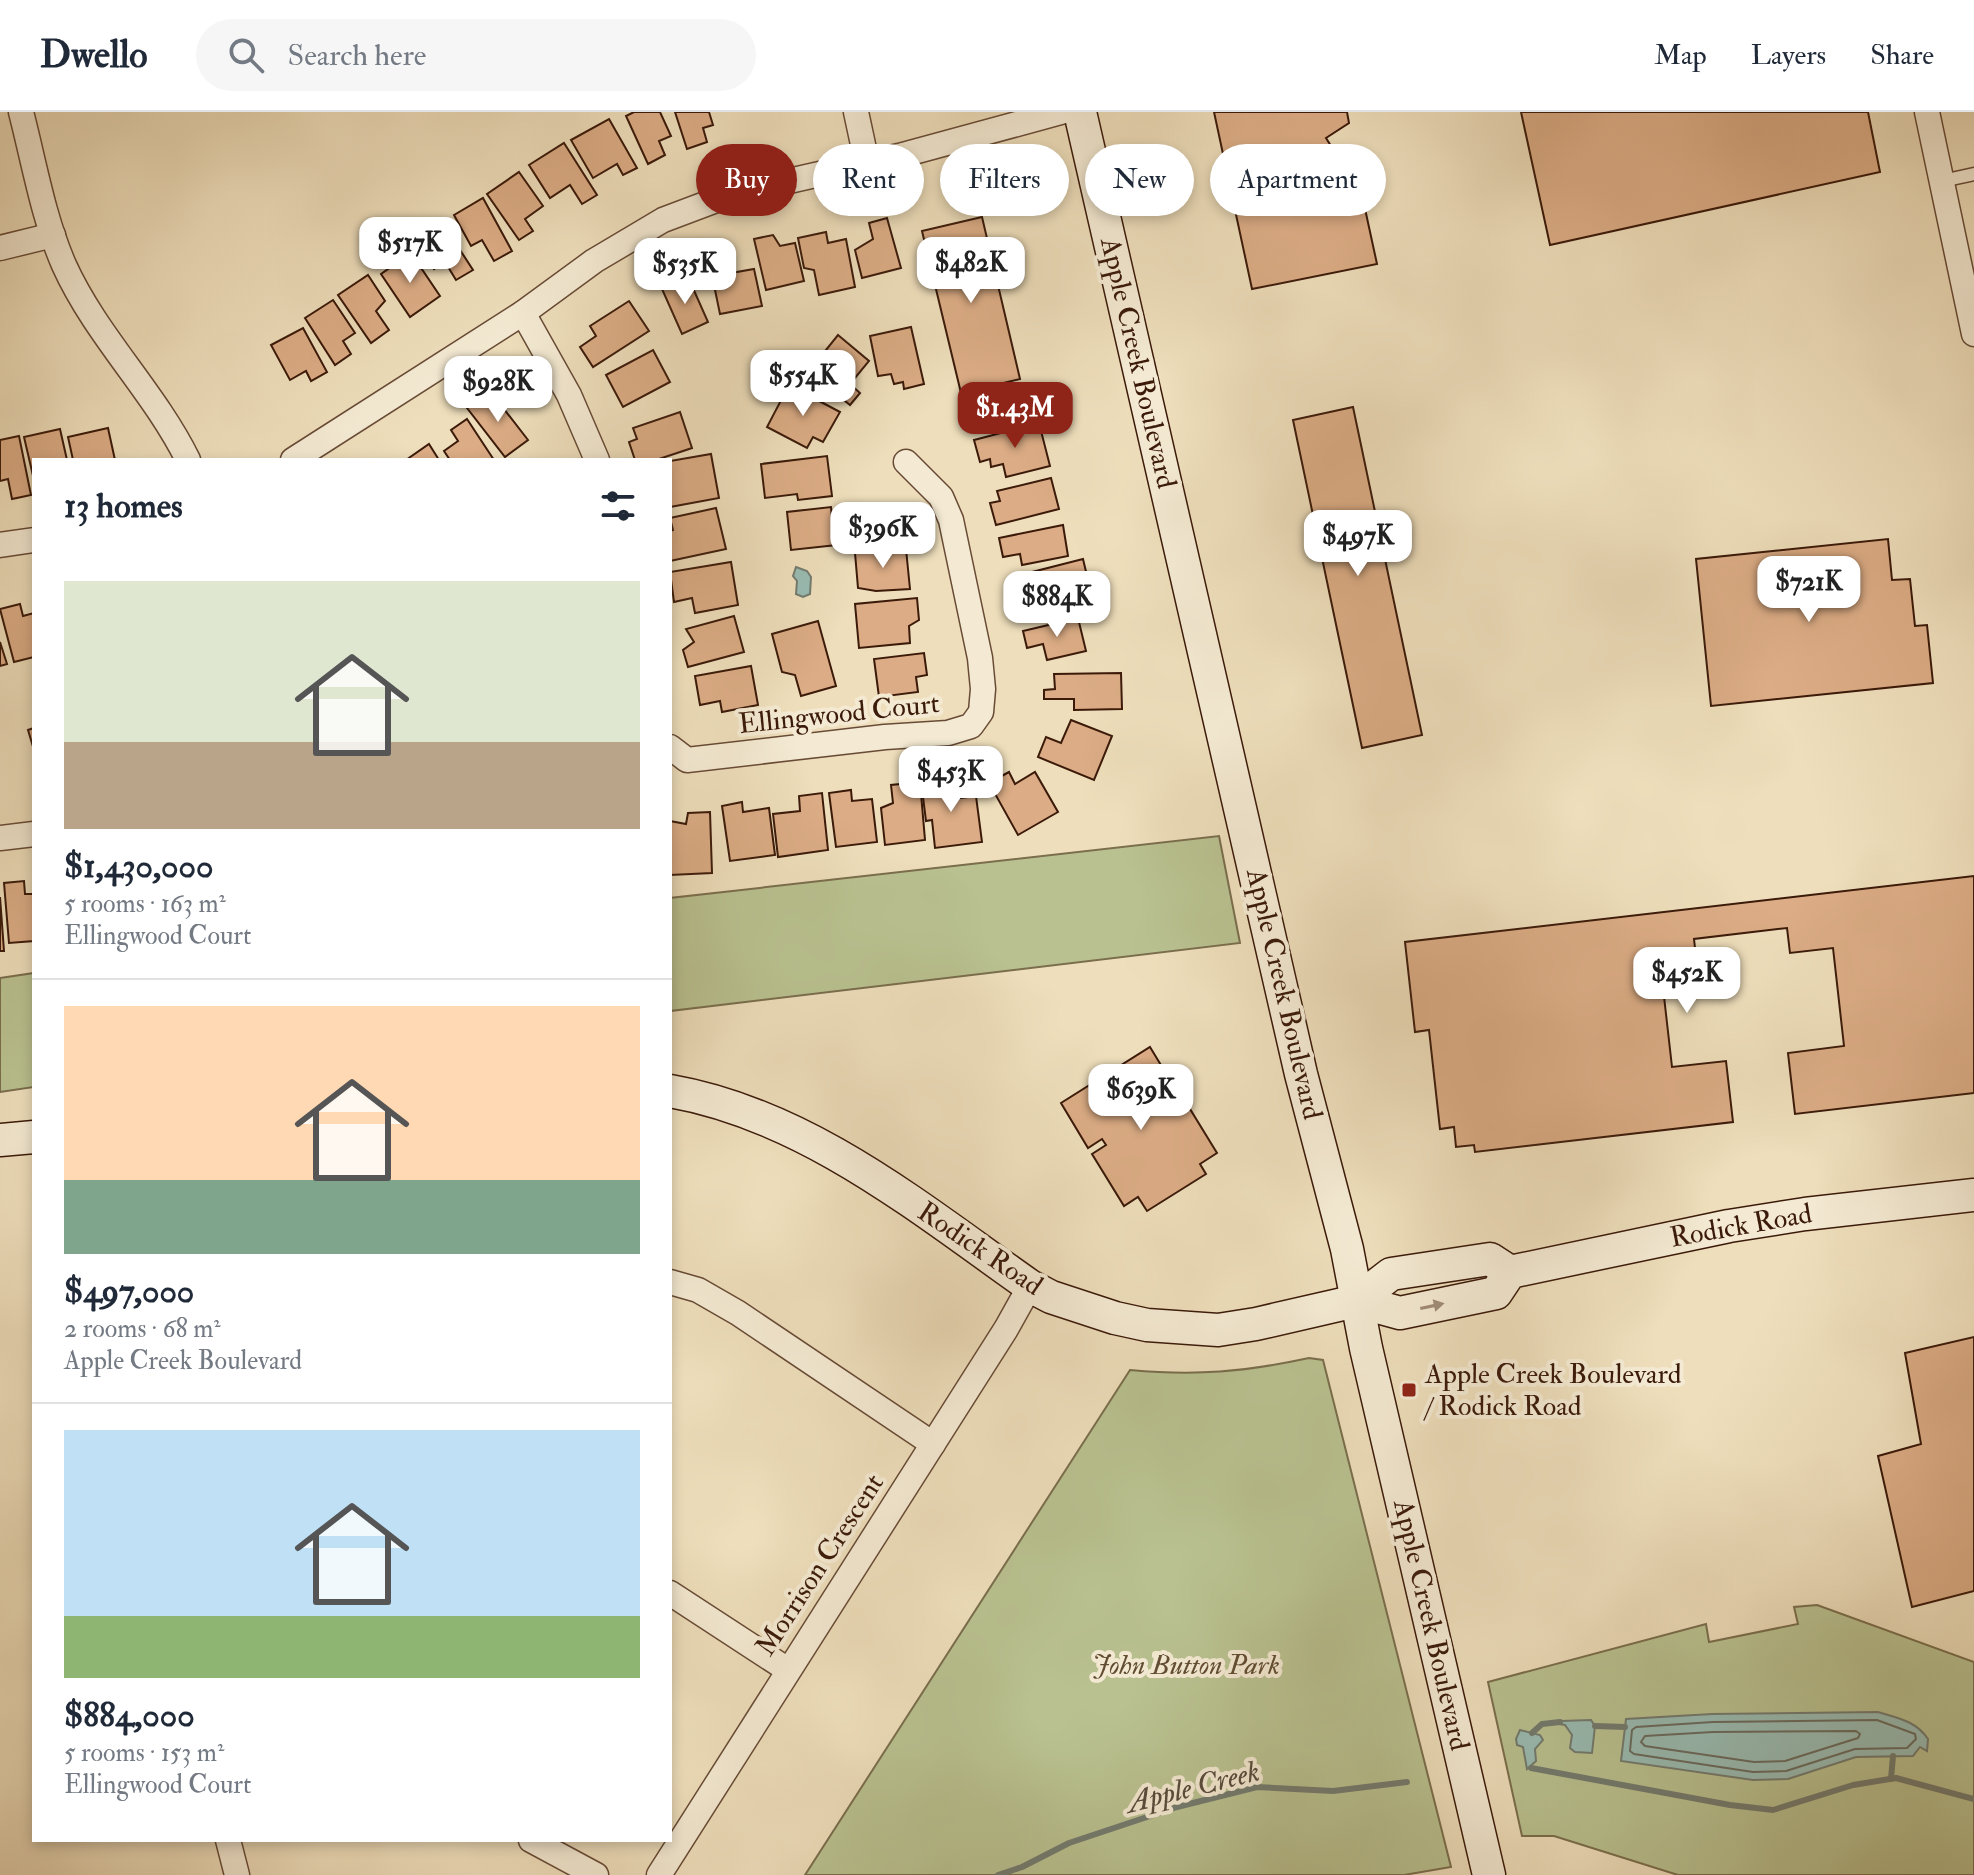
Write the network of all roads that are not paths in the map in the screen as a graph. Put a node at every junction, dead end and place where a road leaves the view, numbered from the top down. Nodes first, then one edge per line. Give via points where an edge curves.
1 (21, 112) edge
2 (856, 112) edge
3 (1061, 112) edge
4 (1080, 112) edge
5 (1927, 112) edge
6 (863, 144) edge
7 (924, 148) edge
8 (1974, 174) edge
9 (813, 175) edge
10 (1942, 181) junction
11 (53, 235) junction
12 (0, 248) edge
13 (523, 313) junction
14 (1974, 334) edge
15 (187, 458) edge
16 (296, 458) edge
17 (596, 458) edge
18 (906, 462) dead end
19 (32, 540) edge
20 (0, 545) edge
21 (672, 749) edge
22 (32, 834) edge
23 (0, 838) edge
24 (672, 1092) edge
25 (32, 1137) edge
26 (0, 1140) edge
27 (1974, 1195) edge
28 (672, 1283) edge
29 (1030, 1286) junction
30 (1356, 1301) junction
31 (933, 1444) junction
32 (672, 1594) edge
33 (788, 1670) junction
34 (229, 1842) edge
35 (535, 1842) edge
36 (237, 1875) edge
37 (596, 1875) edge
38 (659, 1875) edge
39 (1489, 1875) edge

1 - 11 street
2 - 6 street
3 - 7 street
4 - 30 main road, Apple Creek Boulevard
5 - 10 street
8 - 10 lane
9 - 13 street via 732,194 663,220 594,261
10 - 14 street
11 - 12 street
11 - 15 street via 93,317
13 - 16 street
13 - 17 street via 569,395
18 - 21 street, Ellingwood Court via 941,497 951,520 980,658 981,712 971,726 948,733 687,760
19 - 20 street
22 - 23 street
24 - 29 main road, Rodick Road via 735,1108 817,1144 885,1184
25 - 26 main road
27 - 30 main road, Rodick Road via 1729,1226 1510,1272 1496,1293 1400,1313
28 - 31 street via 698,1290 738,1313
29 - 30 main road, Rodick Road via 1115,1318 1218,1330
29 - 31 street, Morrison Crescent
30 - 39 main road, Apple Creek Boulevard
31 - 33 street, Morrison Crescent
32 - 33 street
33 - 38 street, Morrison Crescent
34 - 36 street
35 - 37 street

